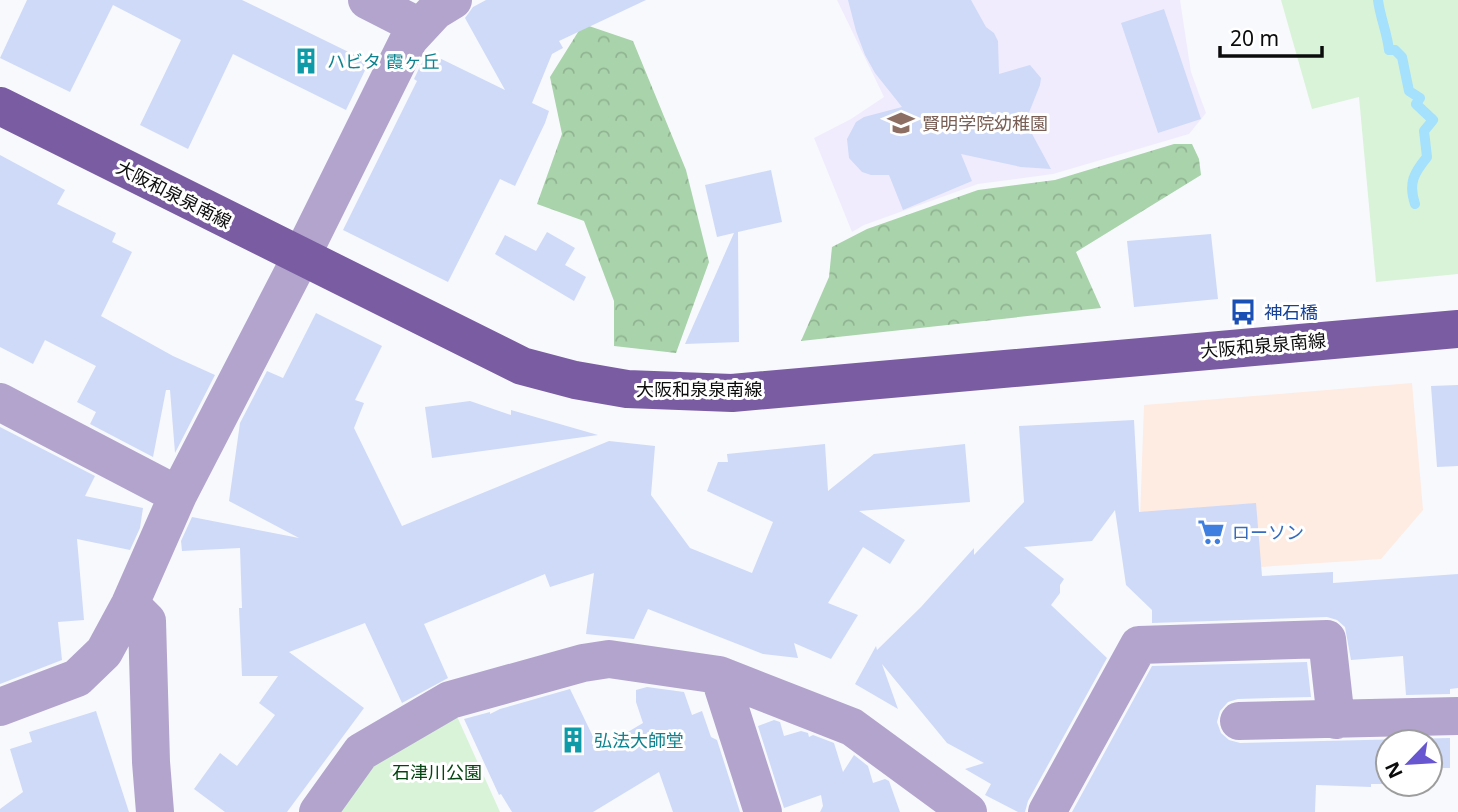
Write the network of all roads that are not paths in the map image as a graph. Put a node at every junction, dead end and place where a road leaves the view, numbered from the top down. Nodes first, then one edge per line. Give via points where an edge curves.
1 (367, 0) edge
2 (453, 0) edge
3 (412, 13) edge
4 (0, 106) edge
5 (301, 257) junction
6 (1458, 329) edge
7 (0, 402) edge
8 (178, 495) junction
9 (130, 604) junction
10 (719, 675) junction
11 (0, 707) edge
12 (1458, 716) edge
13 (1336, 720) junction
14 (1239, 721) dead end
15 (155, 812) edge
16 (318, 812) edge
17 (763, 812) edge
18 (968, 812) edge
19 (1047, 812) edge

1 - 3 street
2 - 3 street via 435,11
3 - 5 street via 409,39
4 - 5 main road, 大阪和泉泉南線
5 - 6 main road, 大阪和泉泉南線 via 523,366 627,389 732,393
5 - 8 street
7 - 8 street
8 - 9 street
9 - 11 street via 104,652 77,678
9 - 15 street via 147,621
10 - 16 street via 609,659 450,700 361,752
10 - 17 street
10 - 18 street via 852,727
12 - 13 street
13 - 14 street
13 - 19 street via 1327,639 1139,645

